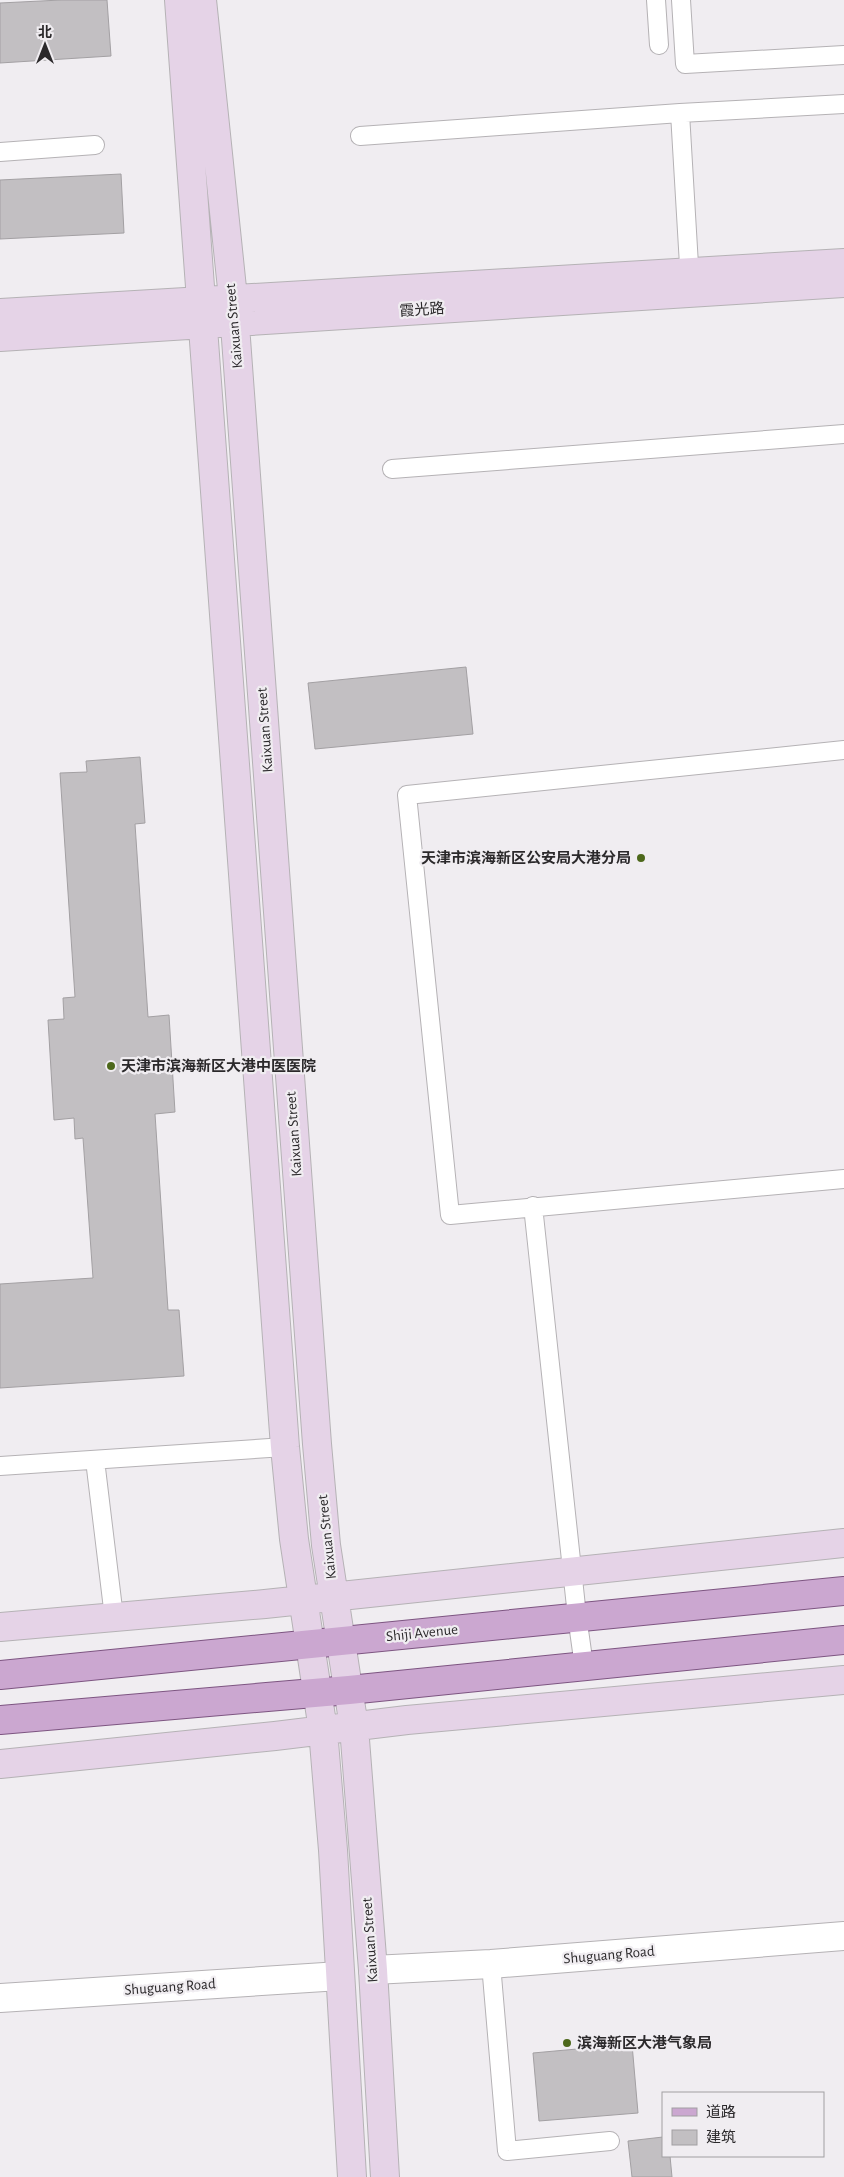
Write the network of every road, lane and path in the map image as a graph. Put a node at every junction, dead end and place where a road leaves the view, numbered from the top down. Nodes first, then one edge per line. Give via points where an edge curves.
1 (179, 0) edge
2 (202, 0) edge
3 (656, 0) edge
4 (681, 0) edge
5 (659, 45) dead end
6 (844, 55) edge
7 (844, 104) edge
8 (680, 113) junction
9 (360, 136) dead end
10 (95, 145) dead end
11 (0, 152) edge
12 (844, 263) edge
13 (690, 282) junction
14 (844, 283) edge
15 (234, 310) junction
16 (202, 312) junction
17 (0, 313) edge
18 (0, 337) edge
19 (844, 434) edge
20 (392, 469) dead end
21 (844, 750) edge
22 (844, 1178) edge
23 (534, 1206) junction
24 (285, 1447) junction
25 (95, 1460) junction
26 (0, 1466) edge
27 (844, 1543) edge
28 (573, 1570) junction
29 (844, 1591) edge
30 (334, 1596) junction
31 (302, 1600) junction
32 (114, 1616) junction
33 (577, 1616) junction
34 (0, 1627) edge
35 (844, 1640) edge
36 (342, 1642) junction
37 (310, 1645) junction
38 (584, 1666) junction
39 (0, 1675) edge
40 (844, 1680) edge
41 (349, 1690) junction
42 (317, 1692) junction
43 (0, 1720) edge
44 (354, 1727) junction
45 (323, 1730) junction
46 (0, 1764) edge
47 (844, 1936) edge
48 (491, 1964) junction
49 (373, 1970) junction
50 (340, 1976) junction
51 (0, 1998) edge
52 (610, 2141) dead end
53 (352, 2177) edge
54 (386, 2177) edge

1 - 16 street, Kaixuan Street
2 - 15 street, Kaixuan Street
3 - 5 lane
4 - 6 lane via 685,64
7 - 8 lane
8 - 9 lane
8 - 13 lane
10 - 11 lane
12 - 13 street, 霞光路
13 - 14 street, 霞光路
13 - 15 street, 霞光路
15 - 16 street, 霞光路
15 - 30 street, Kaixuan Street via 317,1444
16 - 17 street, 霞光路
16 - 18 street, 霞光路
16 - 24 street, Kaixuan Street
19 - 20 lane
21 - 23 lane via 407,795 450,1215
22 - 23 lane
23 - 28 lane
24 - 25 lane
24 - 31 street, Kaixuan Street
25 - 26 lane
25 - 32 lane
27 - 28 street
28 - 30 street
28 - 33 lane
29 - 33 main road, Shiji Avenue
30 - 31 street
30 - 36 street, Kaixuan Street
31 - 32 street
31 - 37 street, Kaixuan Street
32 - 34 street
33 - 36 main road, Shiji Avenue
33 - 38 lane
35 - 38 main road
36 - 37 main road, Shiji Avenue
36 - 41 street, Kaixuan Street
37 - 39 main road, Shiji Avenue
37 - 42 street, Kaixuan Street
38 - 41 main road
40 - 44 street
41 - 42 main road
41 - 44 street, Kaixuan Street
42 - 43 main road
42 - 45 street, Kaixuan Street
44 - 45 street
44 - 49 street, Kaixuan Street
45 - 46 street
45 - 50 street, Kaixuan Street
47 - 48 street, Shuguang Road
48 - 49 street, Shuguang Road
48 - 52 lane via 507,2151
49 - 54 street, Kaixuan Street
50 - 51 street, Shuguang Road
50 - 53 street, Kaixuan Street

